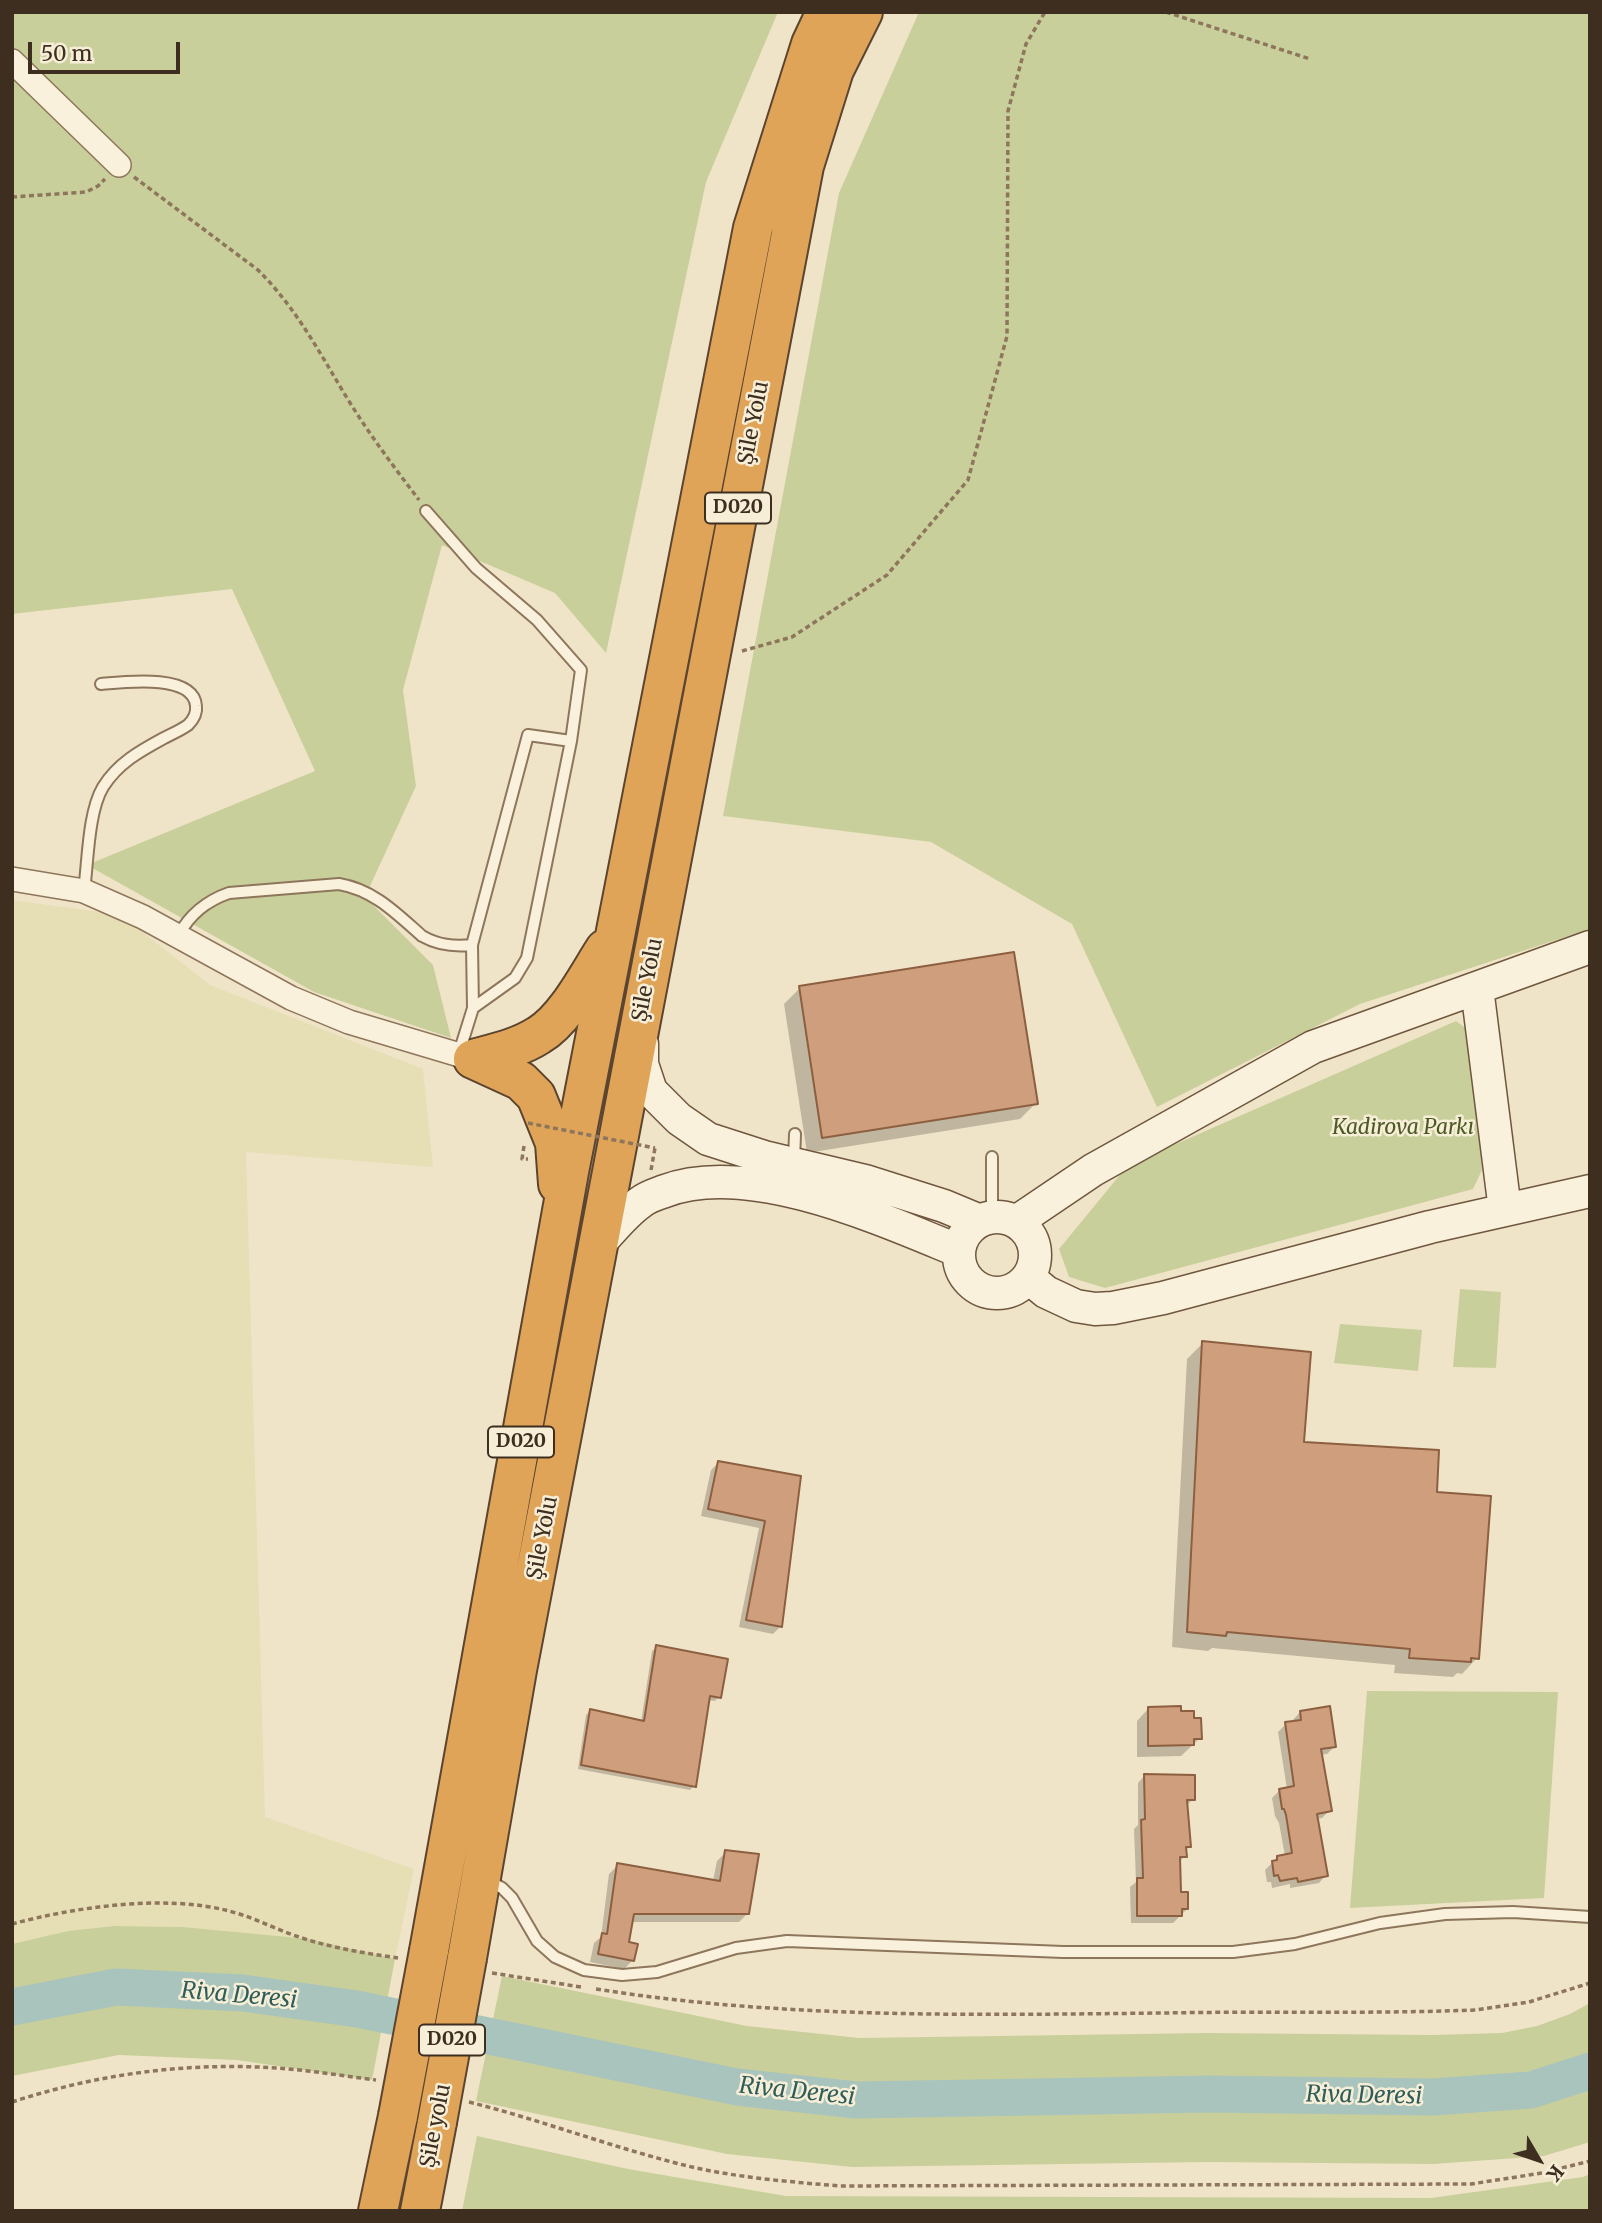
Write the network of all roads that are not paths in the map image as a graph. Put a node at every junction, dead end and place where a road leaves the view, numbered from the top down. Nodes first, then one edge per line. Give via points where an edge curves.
1 (826, 12) edge
2 (863, 12) edge
3 (12, 61) edge
4 (119, 165) road end
5 (426, 510) road end
6 (101, 684) dead end
7 (571, 741) junction
8 (12, 878) edge
9 (84, 891) junction
10 (616, 933) junction
11 (178, 936) junction
12 (472, 945) junction
13 (1590, 947) edge
14 (1477, 988) junction
15 (472, 1008) junction
16 (642, 1012) junction
17 (466, 1057) junction
18 (992, 1157) dead end
19 (1590, 1191) edge
20 (1505, 1210) junction
21 (561, 1220) junction
22 (996, 1220) junction
23 (599, 1244) junction
24 (959, 1251) junction
25 (1028, 1277) junction
26 (481, 1877) junction
27 (1590, 1917) edge
28 (475, 1965) joint
29 (378, 2211) edge
30 (420, 2211) edge

1 - 10 highway, Şile Yolu / D020 via 811,44 753,228
2 - 16 highway, Şile Yolu / D020 via 834,70 804,166
3 - 4 street
5 - 7 lane via 476,568 537,620 581,670
6 - 9 lane via 181,686 192,694 196,705 189,723 136,752 101,790 94,805
7 - 12 lane via 528,735
7 - 15 lane via 527,958 515,978
8 - 9 street
9 - 11 street
10 - 17 highway via 564,1012 542,1034 518,1046
10 - 21 highway, Şile Yolu / D020
11 - 12 lane via 198,909 229,893 339,884 374,895 431,941
11 - 17 street via 291,998 349,1022
12 - 15 lane
13 - 14 street
14 - 20 street
14 - 22 street via 1313,1047
15 - 17 lane
16 - 22 street via 642,1064 651,1091 708,1139 794,1149 865,1181
16 - 23 highway, Şile Yolu / D020
17 - 21 highway via 521,1081 536,1096 555,1143
18 - 22 lane
19 - 20 street
20 - 25 street via 1113,1308 1076,1306 1046,1292
21 - 29 highway, Şile Yolu / D020, bridge via 417,1955 398,2116
22 - 24 street via 970,1228
22 - 25 street via 1026,1230 1035,1253
23 - 24 street via 642,1200 681,1185 722,1182 775,1187 872,1216
23 - 26 highway, Şile Yolu / D020
24 - 25 street via 964,1275 984,1291 1008,1292
26 - 27 lane via 512,1898 537,1941 555,1957 584,1970 622,1975 657,1972 736,1948 787,1941 1063,1952 1233,1952 1445,1914
26 - 28 highway, Şile Yolu / D020
28 - 30 highway, Şile yolu / D020, bridge via 449,2111

